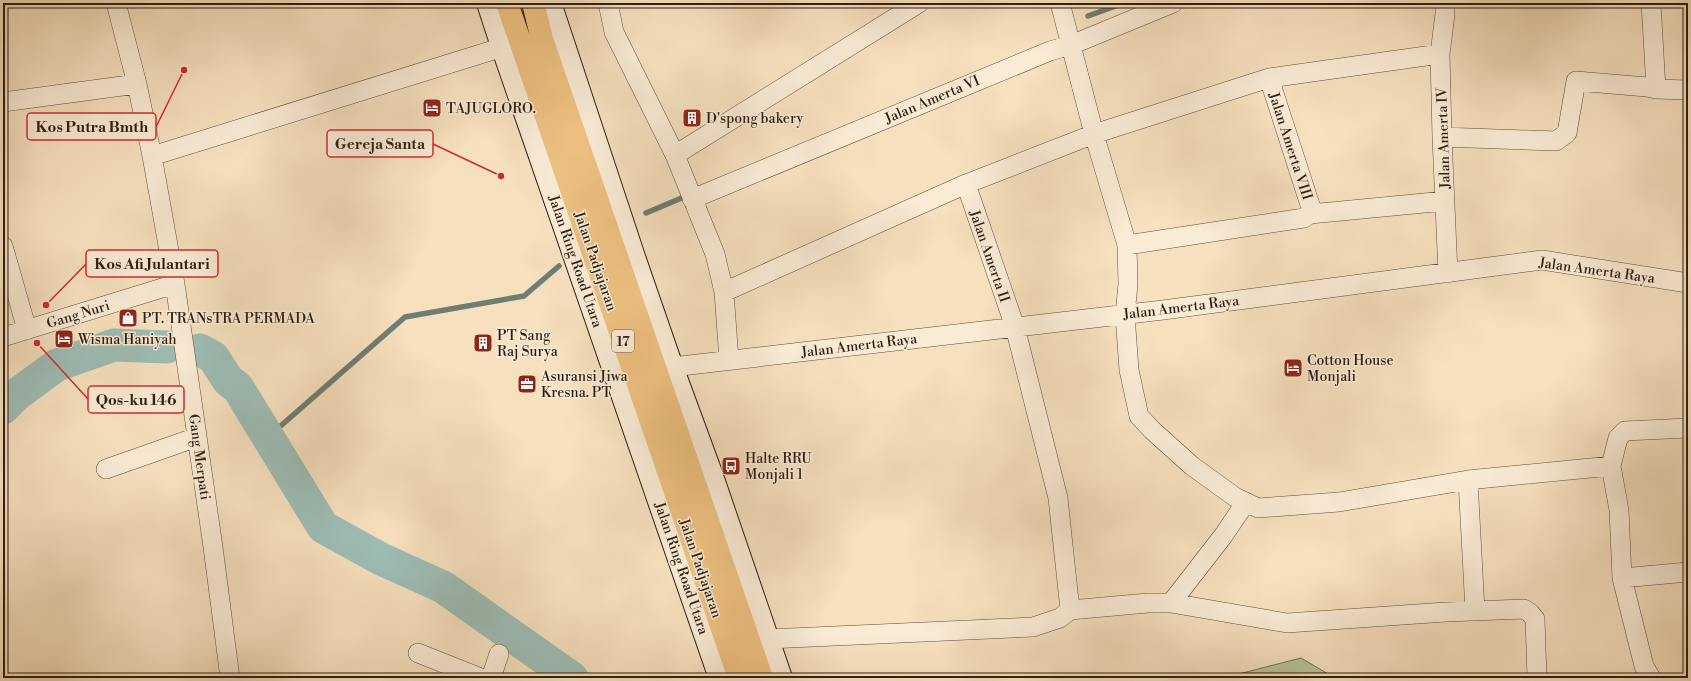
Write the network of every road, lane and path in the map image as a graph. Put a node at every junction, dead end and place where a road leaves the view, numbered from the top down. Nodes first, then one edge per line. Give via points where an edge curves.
1 (116, 3) edge
2 (488, 3) edge
3 (507, 3) edge
4 (533, 3) edge
5 (550, 3) edge
6 (608, 3) edge
7 (919, 3) edge
8 (1060, 3) edge
9 (1171, 3) edge
10 (1445, 3) edge
11 (1651, 3) edge
12 (511, 44) junction
13 (1070, 44) junction
14 (1440, 54) junction
15 (1270, 78) junction
16 (137, 84) junction
17 (1656, 89) junction
18 (1688, 90) edge
19 (3, 102) edge
20 (1094, 134) junction
21 (1442, 137) junction
22 (675, 155) junction
23 (152, 156) junction
24 (966, 184) junction
25 (692, 199) junction
26 (1445, 201) junction
27 (1310, 214) junction
28 (1127, 245) junction
29 (3, 246) edge
30 (1448, 273) junction
31 (1688, 283) edge
32 (175, 284) junction
33 (724, 292) junction
34 (1125, 315) junction
35 (1015, 327) junction
36 (27, 330) junction
37 (3, 337) edge
38 (729, 360) junction
39 (672, 367) junction
40 (1688, 428) edge
41 (197, 437) junction
42 (1611, 466) junction
43 (106, 469) dead end
44 (1468, 480) junction
45 (1246, 502) junction
46 (1688, 572) edge
47 (1622, 578) junction
48 (1171, 603) junction
49 (1070, 610) junction
50 (1475, 611) junction
51 (768, 639) junction
52 (418, 653) dead end
53 (499, 654) dead end
54 (230, 678) edge
55 (481, 678) edge
56 (491, 678) edge
57 (720, 678) edge
58 (739, 678) edge
59 (762, 678) edge
60 (781, 678) edge
61 (1537, 678) edge
62 (1651, 678) edge

1 - 16 street, Gang Merpati
2 - 12 street, Jalan Ring Road Utara
3 - 12 highway, Jalan Padjajaran / 17
4 - 59 highway, Jalan Padjajaran / 17 via 545,46
5 - 39 street
6 - 22 street via 614,32
7 - 22 street
8 - 13 street
9 - 13 street, Jalan Amerta VI
10 - 14 street, Jalan Amerta IV
11 - 17 street
12 - 23 street
12 - 57 street, Jalan Ring Road Utara
12 - 58 highway, Jalan Padjajaran / 17
13 - 20 street
13 - 25 street, Jalan Amerta VI
14 - 15 street
14 - 21 street, Jalan Amerta IV
15 - 20 street
15 - 27 street, Jalan Amerta VIII via 1311,208
16 - 19 street
16 - 23 street, Gang Merpati
17 - 18 street
17 - 21 street via 1576,81 1567,133 1556,141
20 - 24 street
20 - 28 street
21 - 26 street, Jalan Amerta IV
22 - 25 street
23 - 32 street, Gang Merpati
24 - 33 street
24 - 35 street, Jalan Amerta II
25 - 33 street via 714,254
26 - 27 street
26 - 30 street, Jalan Amerta IV
27 - 28 street via 1304,218
28 - 34 street via 1128,284
29 - 36 street
30 - 31 street, Jalan Amerta Raya via 1542,260
30 - 34 street, Jalan Amerta Raya
32 - 36 street, Gang Nuri
32 - 41 street, Gang Merpati
33 - 38 street
34 - 35 street, Jalan Amerta Raya
34 - 45 street via 1129,370 1140,416 1192,466 1234,497
35 - 38 street, Jalan Amerta Raya
35 - 49 street, Jalan Amerta II via 1058,498
36 - 37 street, Gang Nuri
38 - 39 street, Jalan Amerta Raya
39 - 51 street
40 - 42 street via 1625,431 1618,438
41 - 43 street
41 - 54 street, Gang Merpati
42 - 44 street
42 - 47 street via 1619,510
44 - 45 street via 1339,502 1258,508
44 - 50 street
45 - 48 street
46 - 47 street
47 - 62 street via 1644,666
48 - 49 street
48 - 50 street via 1286,622
49 - 51 street via 1060,618 1033,628
50 - 61 street via 1524,609 1530,613 1535,619
51 - 60 street
52 - 55 street
53 - 56 street

